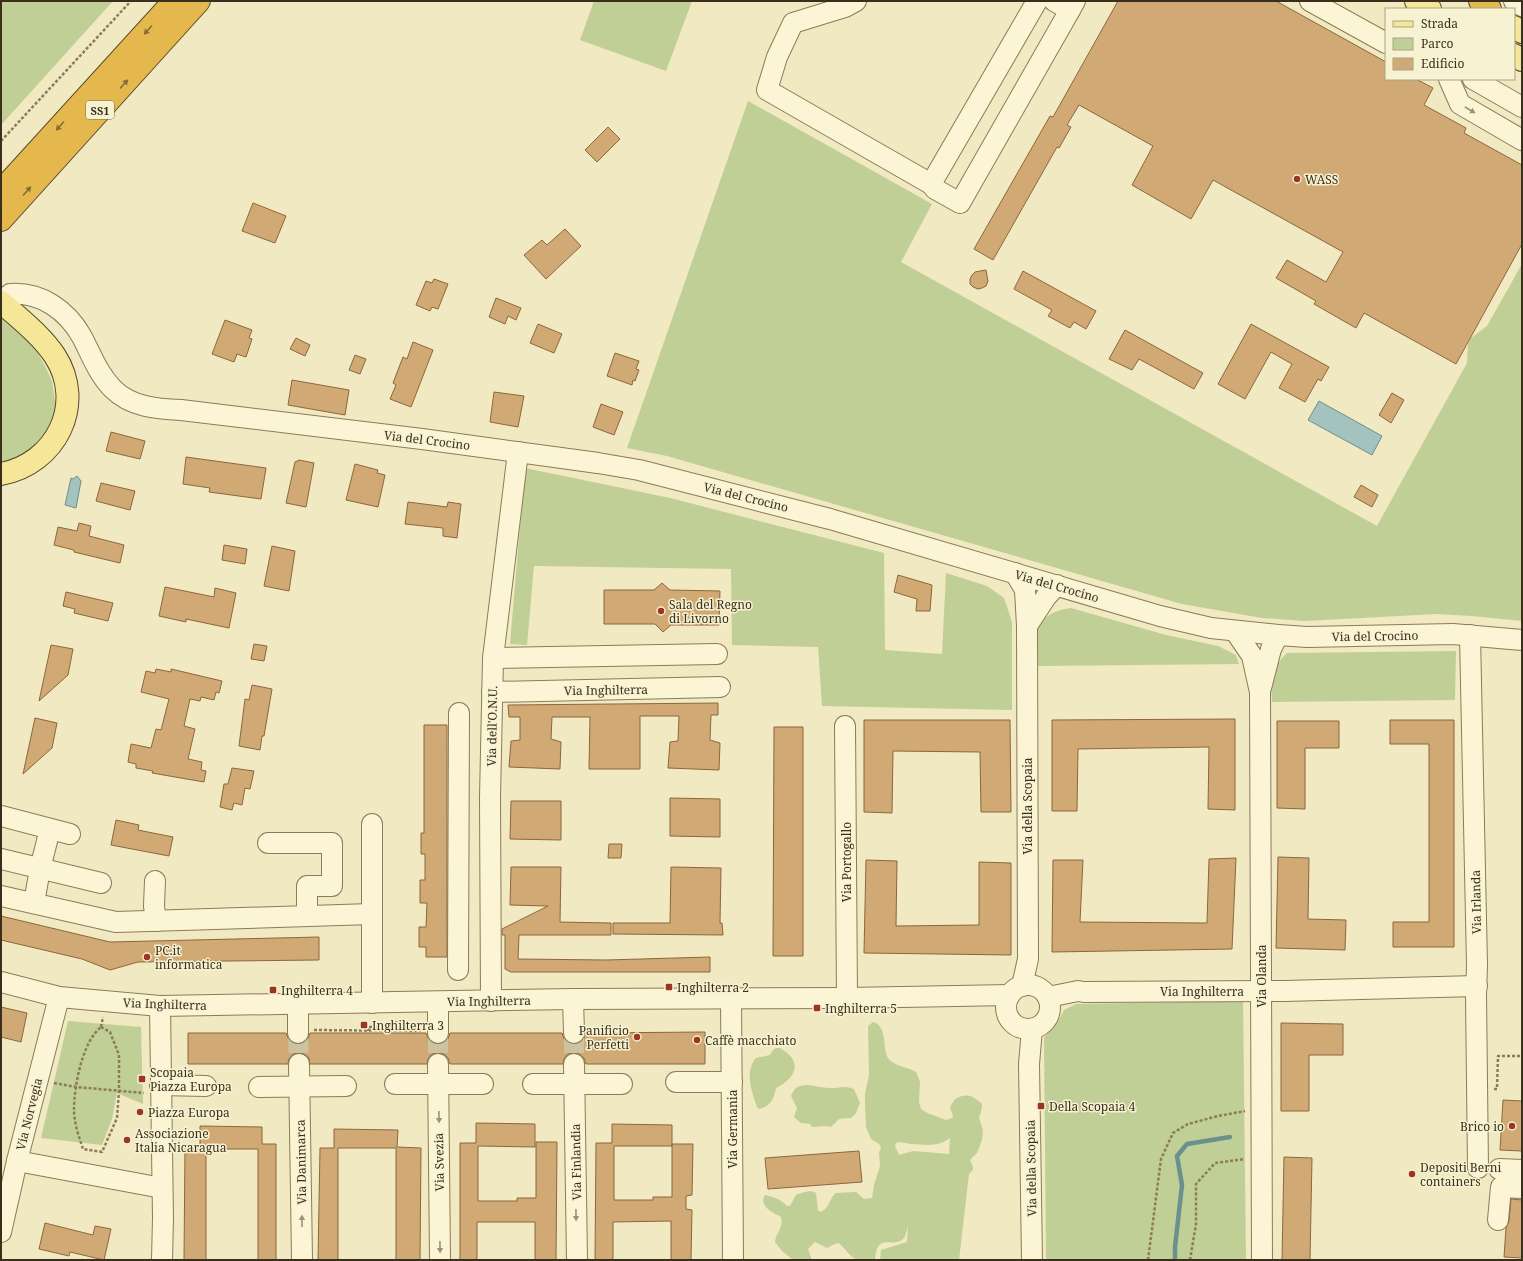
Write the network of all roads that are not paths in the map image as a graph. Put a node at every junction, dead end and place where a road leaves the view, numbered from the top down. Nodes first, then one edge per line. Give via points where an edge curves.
1 (174, 1) edge
2 (199, 1) edge
3 (856, 1) edge
4 (1037, 1) edge
5 (1310, 1) edge
6 (1416, 1) edge
7 (1468, 1) edge
8 (1480, 1) edge
9 (1514, 1) edge
10 (1067, 4) edge
11 (1522, 6) edge
12 (1428, 8) edge
13 (1480, 8) edge
14 (1489, 8) edge
15 (1385, 42) edge
16 (1449, 80) edge
17 (1475, 80) edge
18 (1522, 107) edge
19 (1522, 140) edge
20 (931, 184) junction
21 (1, 191) edge
22 (1, 220) edge
23 (6, 298) edge
24 (518, 452) junction
25 (2, 473) edge
26 (1015, 573) junction
27 (1057, 585) junction
28 (1027, 626) junction
29 (1235, 631) junction
30 (1278, 635) junction
31 (1470, 636) junction
32 (1522, 640) edge
33 (717, 654) dead end
34 (493, 658) junction
35 (720, 687) dead end
36 (492, 692) junction
37 (1260, 692) junction
38 (459, 714) dead end
39 (845, 726) dead end
40 (490, 798) junction
41 (458, 800) junction
42 (1, 816) edge
43 (372, 824) dead end
44 (50, 829) junction
45 (70, 834) dead end
46 (268, 843) dead end
47 (1, 859) edge
48 (40, 869) junction
49 (155, 881) dead end
50 (101, 883) dead end
51 (458, 889) junction
52 (491, 889) junction
53 (1, 896) edge
54 (34, 903) junction
55 (372, 914) junction
56 (307, 916) junction
57 (156, 921) junction
58 (458, 970) dead end
59 (1, 982) edge
60 (1476, 986) junction
61 (1261, 991) junction
62 (59, 997) junction
63 (731, 998) junction
64 (847, 998) junction
65 (573, 999) junction
66 (491, 1001) junction
67 (438, 1002) junction
68 (372, 1003) junction
69 (298, 1004) junction
70 (1028, 1005) junction
71 (160, 1006) junction
72 (307, 1032) tunnel mouth
73 (430, 1032) tunnel mouth
74 (574, 1033) tunnel mouth
75 (299, 1064) tunnel mouth
76 (438, 1064) tunnel mouth
77 (574, 1064) tunnel mouth
78 (676, 1082) dead end
79 (732, 1082) junction
80 (395, 1084) dead end
81 (439, 1084) junction
82 (483, 1084) dead end
83 (533, 1084) dead end
84 (574, 1084) junction
85 (622, 1084) dead end
86 (206, 1086) dead end
87 (300, 1086) junction
88 (346, 1086) dead end
89 (259, 1087) dead end
90 (161, 1090) junction
91 (17, 1161) junction
92 (1478, 1168) dead end
93 (1499, 1169) dead end
94 (1522, 1170) edge
95 (162, 1188) junction
96 (1522, 1188) edge
97 (1498, 1220) dead end
98 (1, 1232) edge
99 (162, 1260) edge
100 (302, 1260) edge
101 (440, 1260) edge
102 (577, 1260) edge
103 (733, 1260) edge
104 (1032, 1260) edge
105 (1262, 1260) edge

1 -> 21 highway, SS1
22 -> 2 highway, SS1
3 - 20 street via 845,7 793,23 777,57 766,90
4 - 20 street
5 - 15 street
6 - 12 main road
7 - 13 main road
8 - 14 highway
9 - 11 street
10 - 20 street via 960,203
16 -> 19 street via 1460,104
17 - 18 street
23 - 24 street, Via del Crocino via 23,294 37,297 52,304 67,316 113,390 132,402 152,408
23 - 25 main road via 56,357 68,392 60,431 52,444 41,456 19,470
24 - 26 street, Via del Crocino via 639,470 830,519
24 - 34 street, Via dell'O.N.U.
26 - 27 street, Via del Crocino
26 - 28 street, Via della Scopaia via 1025,590
27 - 28 street
27 - 29 street, Via del Crocino via 1160,616
28 - 70 street, Via della Scopaia
29 - 30 street, Via del Crocino
29 - 37 street, Via Olanda via 1252,656
30 - 31 street, Via del Crocino
30 - 37 street, Via Olanda via 1270,649
31 - 32 street, Via del Crocino
31 - 60 street, Via Irlanda
33 - 34 street
34 - 36 street, Via dell'O.N.U.
35 - 36 street, Via Inghilterra
36 - 40 street, Via dell'O.N.U.
37 - 61 street, Via Olanda
38 - 41 street
39 - 64 street, Via Portogallo
40 - 41 street
40 - 52 street, Via dell'O.N.U.
41 - 51 street
42 - 44 street
43 - 55 street
44 - 45 street
44 - 48 street
46 - 56 street via 332,843 332,886 307,886
47 - 48 street
48 - 50 street
48 - 54 street
49 - 57 street
51 - 52 street
51 - 58 street
52 - 66 street, Via dell'O.N.U.
53 - 54 street
54 - 57 street via 116,922
55 - 56 street
55 - 68 street
56 - 57 street
59 - 62 street, Via Inghilterra
60 - 61 street, Via Inghilterra
60 - 92 street, Via Irlanda
61 - 70 street, Via Inghilterra via 1078,991
61 - 105 street, Via Olanda
62 - 71 street, Via Inghilterra
62 - 91 street, Via Norvegia
63 - 64 street, Via Inghilterra
63 - 65 street, Via Inghilterra
63 - 79 street, Via Germania
64 - 70 street, Via Inghilterra via 979,996
65 - 66 street, Via Inghilterra
65 - 74 street
66 - 67 street, Via Inghilterra
67 - 68 street, Via Inghilterra
67 - 73 street
68 - 69 street, Via Inghilterra
69 - 71 street, Via Inghilterra
69 - 72 street
70 - 104 street, Via della Scopaia
71 - 90 street
75 - 87 street, Via Danimarca
76 - 81 street, Via Svezia
77 - 84 street, Via Finlandia
78 - 79 street
79 - 103 street, Via Germania
80 - 81 street
81 - 82 street
81 -> 101 street, Via Svezia
83 - 84 street
84 - 85 street
84 -> 102 street, Via Finlandia
86 - 90 street
87 - 88 street
87 - 89 street
100 -> 87 street, Via Danimarca
90 - 95 street
91 - 95 street
91 - 98 street, Via Norvegia
93 - 94 street
95 - 99 street
96 - 97 street via 1501,1187

